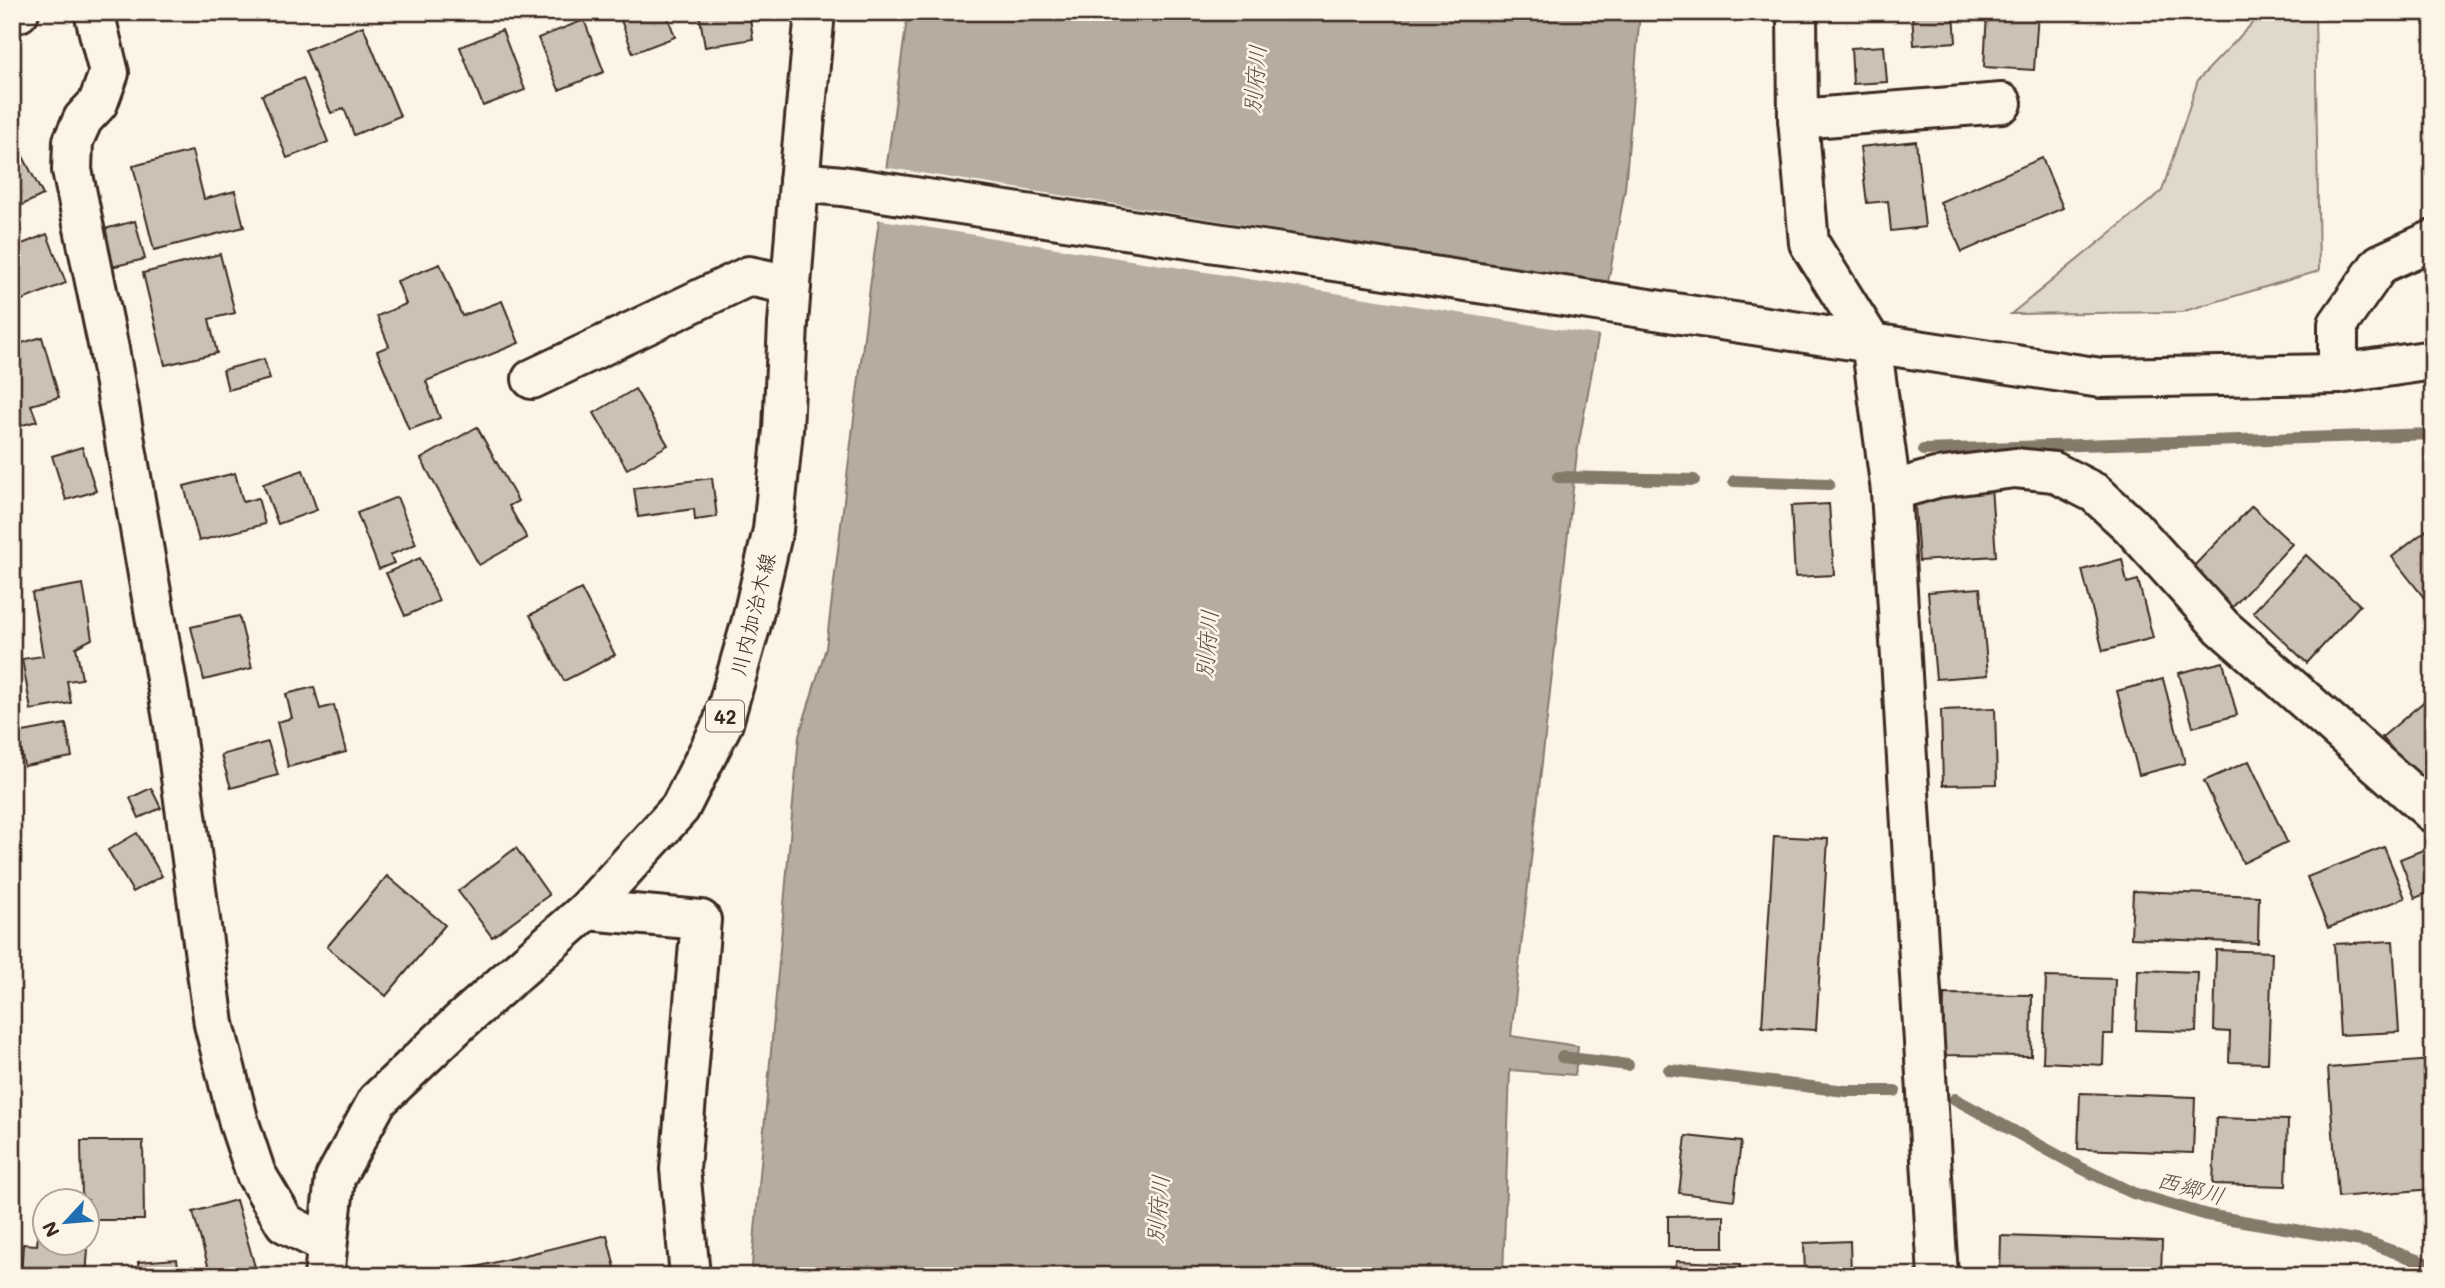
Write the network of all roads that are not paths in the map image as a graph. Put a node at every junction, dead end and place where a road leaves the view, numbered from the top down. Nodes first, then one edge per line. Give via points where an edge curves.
1 (19, 12) edge
2 (94, 12) edge
3 (815, 12) edge
4 (1797, 12) edge
5 (12, 14) edge
6 (2002, 103) dead end
7 (1798, 119) junction
8 (799, 182) junction
9 (2433, 240) edge
10 (791, 285) junction
11 (1871, 342) junction
12 (2433, 360) edge
13 (2338, 374) junction
14 (532, 379) dead end
15 (1891, 491) junction
16 (2433, 813) edge
17 (587, 910) junction
18 (325, 1260) edge
19 (690, 1276) edge
20 (1938, 1276) edge

1 - 5 street
2 - 18 street via 109,73 98,103 83,119 73,141 72,170 109,349 174,725 214,1024 256,1174 285,1223
3 - 8 street, 川内加治木線 / 42
4 - 7 street
6 - 7 street
7 - 11 street via 1809,243
8 - 10 street, 川内加治木線 / 42
8 - 11 street
9 - 13 street via 2380,264 2338,324
10 - 14 street via 749,276
10 - 17 street, 川内加治木線 / 42 via 773,530 723,723 680,808
11 - 13 street via 2101,378
11 - 15 street
12 - 13 street
15 - 16 street via 1936,478 2015,468 2054,472 2095,493 2222,627
15 - 20 street
17 - 18 street, 川内加治木線 / 42 via 377,1101 335,1178
17 - 19 street via 701,920 680,1169

